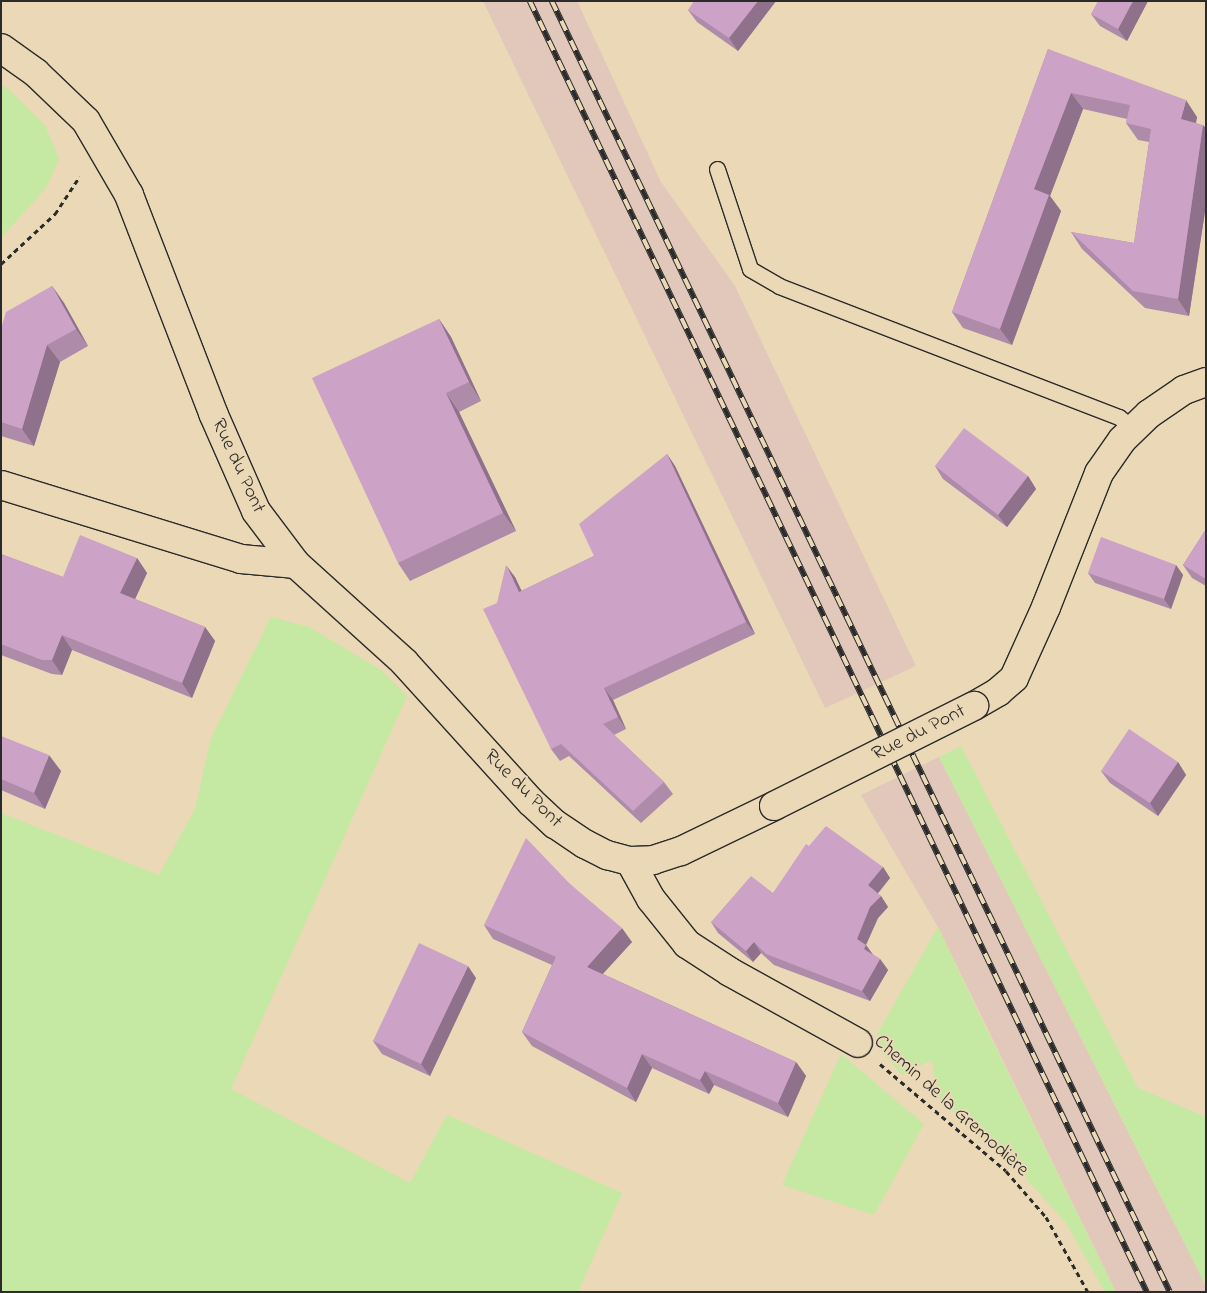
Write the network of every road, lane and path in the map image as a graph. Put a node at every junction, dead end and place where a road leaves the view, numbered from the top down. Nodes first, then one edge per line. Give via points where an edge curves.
1 (1, 48) edge
2 (98, 142) junction
3 (717, 169) dead end
4 (1, 264) edge
5 (1206, 382) edge
6 (1134, 429) junction
7 (1, 485) edge
8 (296, 564) junction
9 (630, 861) junction
10 (858, 1043) joint
11 (1088, 1292) edge

1 - 2 street, Rue du Pont via 36,73 79,114
2 - 4 path via 55,214
2 - 8 street, Rue du Pont via 129,194 213,413 256,511
3 - 6 lane via 750,270 779,286 1119,417
5 - 6 street, Rue du Pont via 1184,390
6 - 9 street, Rue du Pont, bridge via 1122,440 1099,473 1032,642 1014,678 998,692 680,852 653,860
7 - 8 street via 241,559
8 - 9 street, Rue du Pont via 404,662 531,802 555,824 607,855
9 - 10 street via 651,899 687,944 730,972
10 - 11 path, Chemin de la Gremodière via 1006,1171 1046,1217

